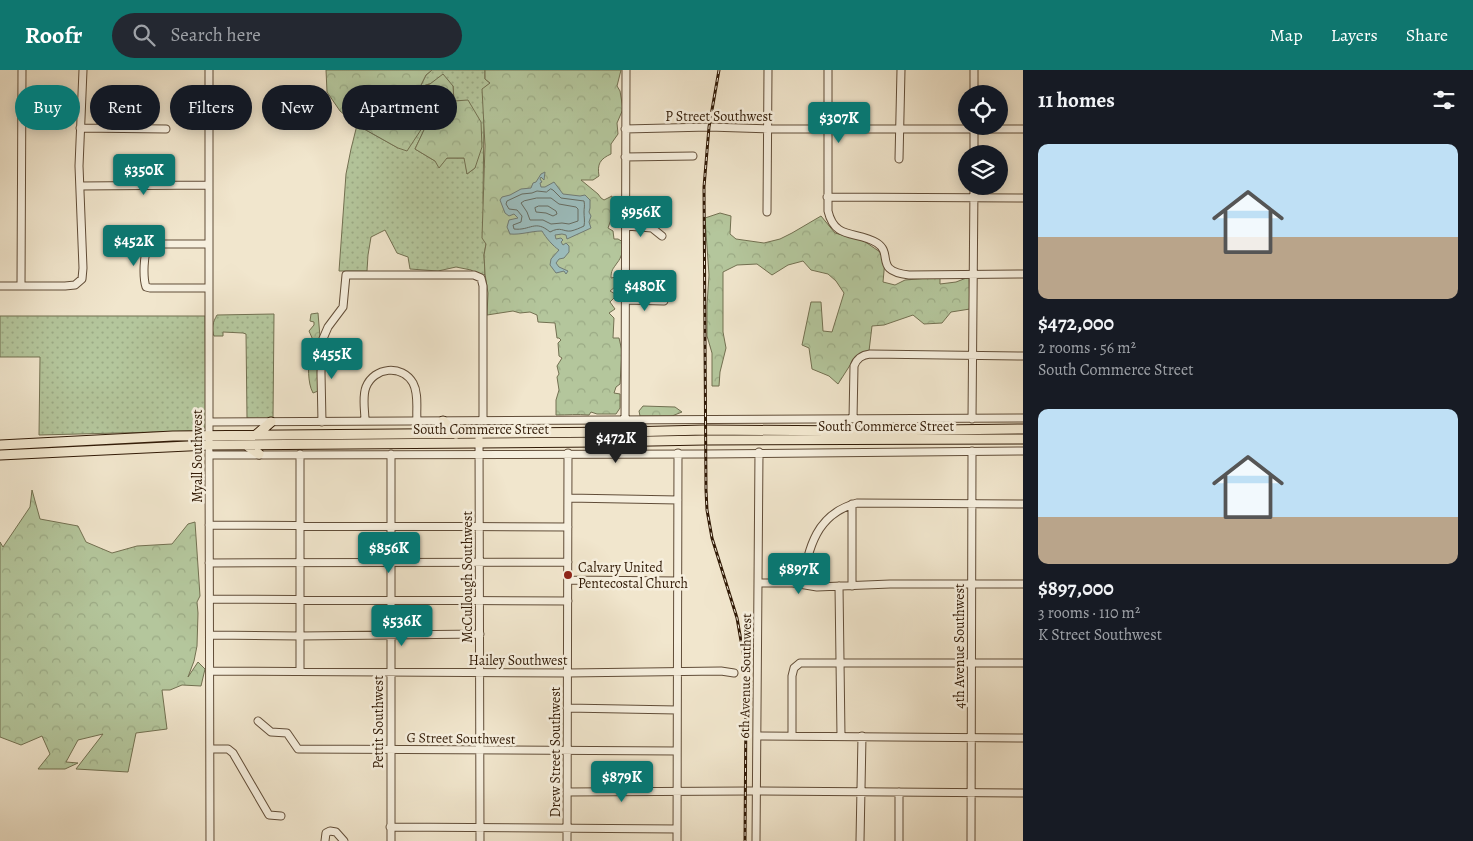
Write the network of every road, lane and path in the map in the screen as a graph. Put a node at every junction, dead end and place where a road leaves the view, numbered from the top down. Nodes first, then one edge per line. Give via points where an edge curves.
1 (22, 70) edge
2 (83, 70) edge
3 (209, 70) edge
4 (626, 70) edge
5 (768, 70) edge
6 (828, 70) edge
7 (901, 70) edge
8 (974, 70) edge
9 (974, 85) edge
10 (80, 128) joint
11 (958, 128) edge
12 (166, 129) dead end
13 (625, 129) junction
14 (768, 129) junction
15 (828, 129) junction
16 (900, 129) junction
17 (1008, 129) edge
18 (1023, 129) edge
19 (80, 130) edge
20 (625, 156) junction
21 (693, 156) dead end
22 (899, 159) dead end
23 (209, 185) junction
24 (80, 186) junction
25 (827, 198) junction
26 (974, 198) junction
27 (1023, 198) edge
28 (767, 212) dead end
29 (626, 226) junction
30 (662, 236) dead end
31 (209, 244) junction
32 (973, 274) junction
33 (1023, 274) edge
34 (0, 286) edge
35 (21, 286) junction
36 (209, 288) junction
37 (625, 300) junction
38 (664, 301) dead end
39 (973, 356) junction
40 (1023, 356) edge
41 (1023, 418) edge
42 (853, 419) junction
43 (972, 419) junction
44 (625, 420) junction
45 (417, 421) junction
46 (443, 421) junction
47 (483, 421) junction
48 (209, 422) junction
49 (271, 422) junction
50 (322, 422) junction
51 (365, 422) junction
52 (1023, 429) edge
53 (625, 432) junction
54 (456, 434) junction
55 (256, 435) junction
56 (479, 438) junction
57 (1023, 439) edge
58 (209, 440) junction
59 (600, 442) junction
60 (0, 445) edge
61 (246, 445) junction
62 (972, 451) junction
63 (1023, 451) edge
64 (678, 452) junction
65 (759, 452) junction
66 (479, 453) junction
67 (568, 453) junction
68 (259, 454) junction
69 (300, 454) junction
70 (390, 454) junction
71 (0, 455) edge
72 (209, 455) junction
73 (568, 498) junction
74 (678, 500) junction
75 (972, 503) junction
76 (852, 504) junction
77 (1023, 504) edge
78 (209, 525) junction
79 (300, 526) junction
80 (391, 526) junction
81 (479, 527) junction
82 (568, 527) junction
83 (391, 562) junction
84 (480, 562) junction
85 (568, 562) junction
86 (209, 563) junction
87 (300, 563) junction
88 (568, 580) junction
89 (678, 581) junction
90 (758, 583) junction
91 (802, 584) junction
92 (972, 584) junction
93 (1023, 584) edge
94 (839, 586) junction
95 (852, 586) junction
96 (210, 600) junction
97 (300, 600) junction
98 (391, 600) junction
99 (480, 600) junction
100 (568, 601) junction
101 (480, 634) junction
102 (210, 635) junction
103 (391, 635) junction
104 (300, 636) junction
105 (972, 662) junction
106 (840, 663) junction
107 (1023, 663) edge
108 (210, 671) junction
109 (300, 671) junction
110 (677, 671) junction
111 (391, 672) junction
112 (480, 673) junction
113 (568, 673) junction
114 (734, 673) dead end
115 (567, 708) junction
116 (677, 710) junction
117 (258, 721) dead end
118 (757, 736) junction
119 (792, 736) junction
120 (841, 736) junction
121 (862, 736) junction
122 (972, 736) junction
123 (1023, 738) edge
124 (210, 749) junction
125 (390, 750) junction
126 (480, 751) junction
127 (567, 751) junction
128 (677, 751) junction
129 (677, 791) junction
130 (567, 792) junction
131 (756, 792) junction
132 (861, 792) junction
133 (899, 792) junction
134 (972, 792) junction
135 (1023, 793) edge
136 (281, 816) dead end
137 (390, 827) junction
138 (480, 828) junction
139 (567, 828) junction
140 (677, 828) junction
141 (210, 841) edge
142 (325, 841) edge
143 (344, 841) edge
144 (390, 841) edge
145 (480, 841) edge
146 (567, 841) edge
147 (677, 841) edge
148 (756, 841) edge
149 (860, 841) edge
150 (899, 841) edge
151 (971, 841) edge

1 - 35 street
2 - 10 street
3 - 23 street, Myall Southwest
4 - 13 street
5 - 14 street
6 - 15 street
7 - 16 street
8 - 9 street
10 - 12 street
11 - 16 street, P Street Southwest
13 - 14 street, P Street Southwest
13 - 20 street
14 - 15 street, P Street Southwest
14 - 28 street
15 - 16 street, P Street Southwest
15 - 25 street
16 - 22 street
17 - 18 street, P Street Southwest
19 - 24 street
20 - 21 street
20 - 29 street
23 - 24 street
23 - 31 street, Myall Southwest
24 - 35 street via 82,279 75,285
25 - 26 street
25 - 32 street via 833,224 841,231 879,244 886,265 893,272
26 - 27 street
26 - 32 street
29 - 30 street via 652,228
29 - 37 street
31 - 36 street, Myall Southwest
31 - 36 street via 149,246 145,253 144,282 150,288
32 - 33 street
32 - 39 street
34 - 35 street
36 - 48 street, Myall Southwest
37 - 38 street
37 - 44 street
39 - 40 street
39 - 42 street via 864,355 857,360 854,370
39 - 43 street
41 - 43 street
42 - 43 street
42 - 44 street
44 - 47 street
44 - 53 street
45 - 46 street
45 - 51 street
45 - 51 street via 413,383 402,373 391,370 377,374 367,386
46 - 47 street
46 - 54 main road
47 - 50 street via 482,280 479,276 346,275 343,307 323,337
48 - 49 street
48 - 58 street, Myall Southwest
49 - 50 street
49 - 55 main road
50 - 51 street
52 - 53 main road, South Commerce Street
53 - 56 main road, South Commerce Street
53 - 59 main road
54 - 55 main road, South Commerce Street
54 - 56 main road, South Commerce Street
55 - 58 main road, South Commerce Street
56 - 59 main road, South Commerce Street
56 - 61 main road, South Commerce Street
56 - 66 street, McCullough Southwest
57 - 59 main road, South Commerce Street
58 - 60 main road, South Commerce Street via 173,436
58 - 61 main road, South Commerce Street
58 - 71 main road, South Commerce Street
58 - 72 street, Myall Southwest
61 - 68 main road
62 - 63 street
62 - 65 street
62 - 75 street, 4th Avenue Southwest
64 - 65 street
64 - 67 street
64 - 74 street
65 - 90 street, 6th Avenue Southwest
66 - 67 street
66 - 70 street
66 - 81 street, McCullough Southwest
67 - 73 street, Drew Street Southwest
68 - 69 street
68 - 72 street
69 - 70 street
69 - 79 street
70 - 80 street, Pettit Southwest
72 - 78 street, Myall Southwest
73 - 74 street
73 - 82 street, Drew Street Southwest
74 - 89 street
75 - 76 street
75 - 77 street
75 - 92 street, 4th Avenue Southwest
76 - 91 street via 833,513 818,529 808,554
76 - 95 street
78 - 79 street
78 - 86 street, Myall Southwest
79 - 80 street
79 - 87 street
80 - 81 street
80 - 83 street, Pettit Southwest
81 - 82 street
81 - 84 street, McCullough Southwest
82 - 85 street, Drew Street Southwest
83 - 84 street
83 - 87 street
83 - 98 street, Pettit Southwest
84 - 85 street
84 - 99 street, McCullough Southwest
85 - 88 street, Drew Street Southwest
86 - 87 street
86 - 96 street, Myall Southwest
87 - 97 street
88 - 89 street
88 - 100 street, Drew Street Southwest
89 - 110 street
90 - 91 street
90 - 118 street, 6th Avenue Southwest
91 - 94 street
92 - 93 street
92 - 95 street
92 - 105 street, 4th Avenue Southwest
94 - 95 street
94 - 106 street
96 - 97 street
96 - 102 street, Myall Southwest
97 - 98 street
97 - 104 street
98 - 99 street
98 - 103 street, Pettit Southwest
99 - 100 street
99 - 101 street, McCullough Southwest
100 - 113 street, Drew Street Southwest
101 - 103 street
101 - 112 street, McCullough Southwest
102 - 104 street
102 - 108 street, Myall Southwest
103 - 104 street
103 - 111 street, Pettit Southwest
104 - 109 street
105 - 106 street
105 - 107 street
105 - 122 street, 4th Avenue Southwest
106 - 119 street via 800,664 794,668
106 - 120 street
108 - 109 street, Hailey Southwest
108 - 124 street, Myall Southwest
109 - 111 street, Hailey Southwest
110 - 113 street, Hailey Southwest
110 - 114 street, Hailey Southwest
110 - 116 street
111 - 112 street, Hailey Southwest
111 - 125 street, Pettit Southwest
112 - 113 street, Hailey Southwest
112 - 126 street, McCullough Southwest
113 - 115 street, Drew Street Southwest
115 - 116 street
115 - 127 street, Drew Street Southwest
116 - 128 street
117 - 125 street, G Street Southwest via 271,732 287,733 298,749
118 - 119 street
118 - 131 street, 6th Avenue Southwest
119 - 120 street
120 - 121 street
121 - 122 street
121 - 132 street
122 - 123 street
122 - 134 street, 4th Avenue Southwest
124 - 136 street via 228,749 233,753 269,815
124 - 141 street, Myall Southwest
125 - 126 street, G Street Southwest
125 - 137 street, Pettit Southwest
126 - 127 street, G Street Southwest
126 - 138 street, McCullough Southwest
127 - 128 street, G Street Southwest
127 - 130 street, Drew Street Southwest
128 - 129 street
129 - 130 street
129 - 131 street
129 - 140 street
130 - 139 street, Drew Street Southwest
131 - 132 street
131 - 148 street, 6th Avenue Southwest
132 - 133 street
132 - 149 street
133 - 134 street
133 - 150 street
134 - 135 street
134 - 151 street, 4th Avenue Southwest
137 - 138 street
137 - 144 street, Pettit Southwest
138 - 139 street
138 - 145 street, McCullough Southwest
139 - 140 street
139 - 146 street, Drew Street Southwest
140 - 147 street
142 - 143 street via 330,831 336,832

